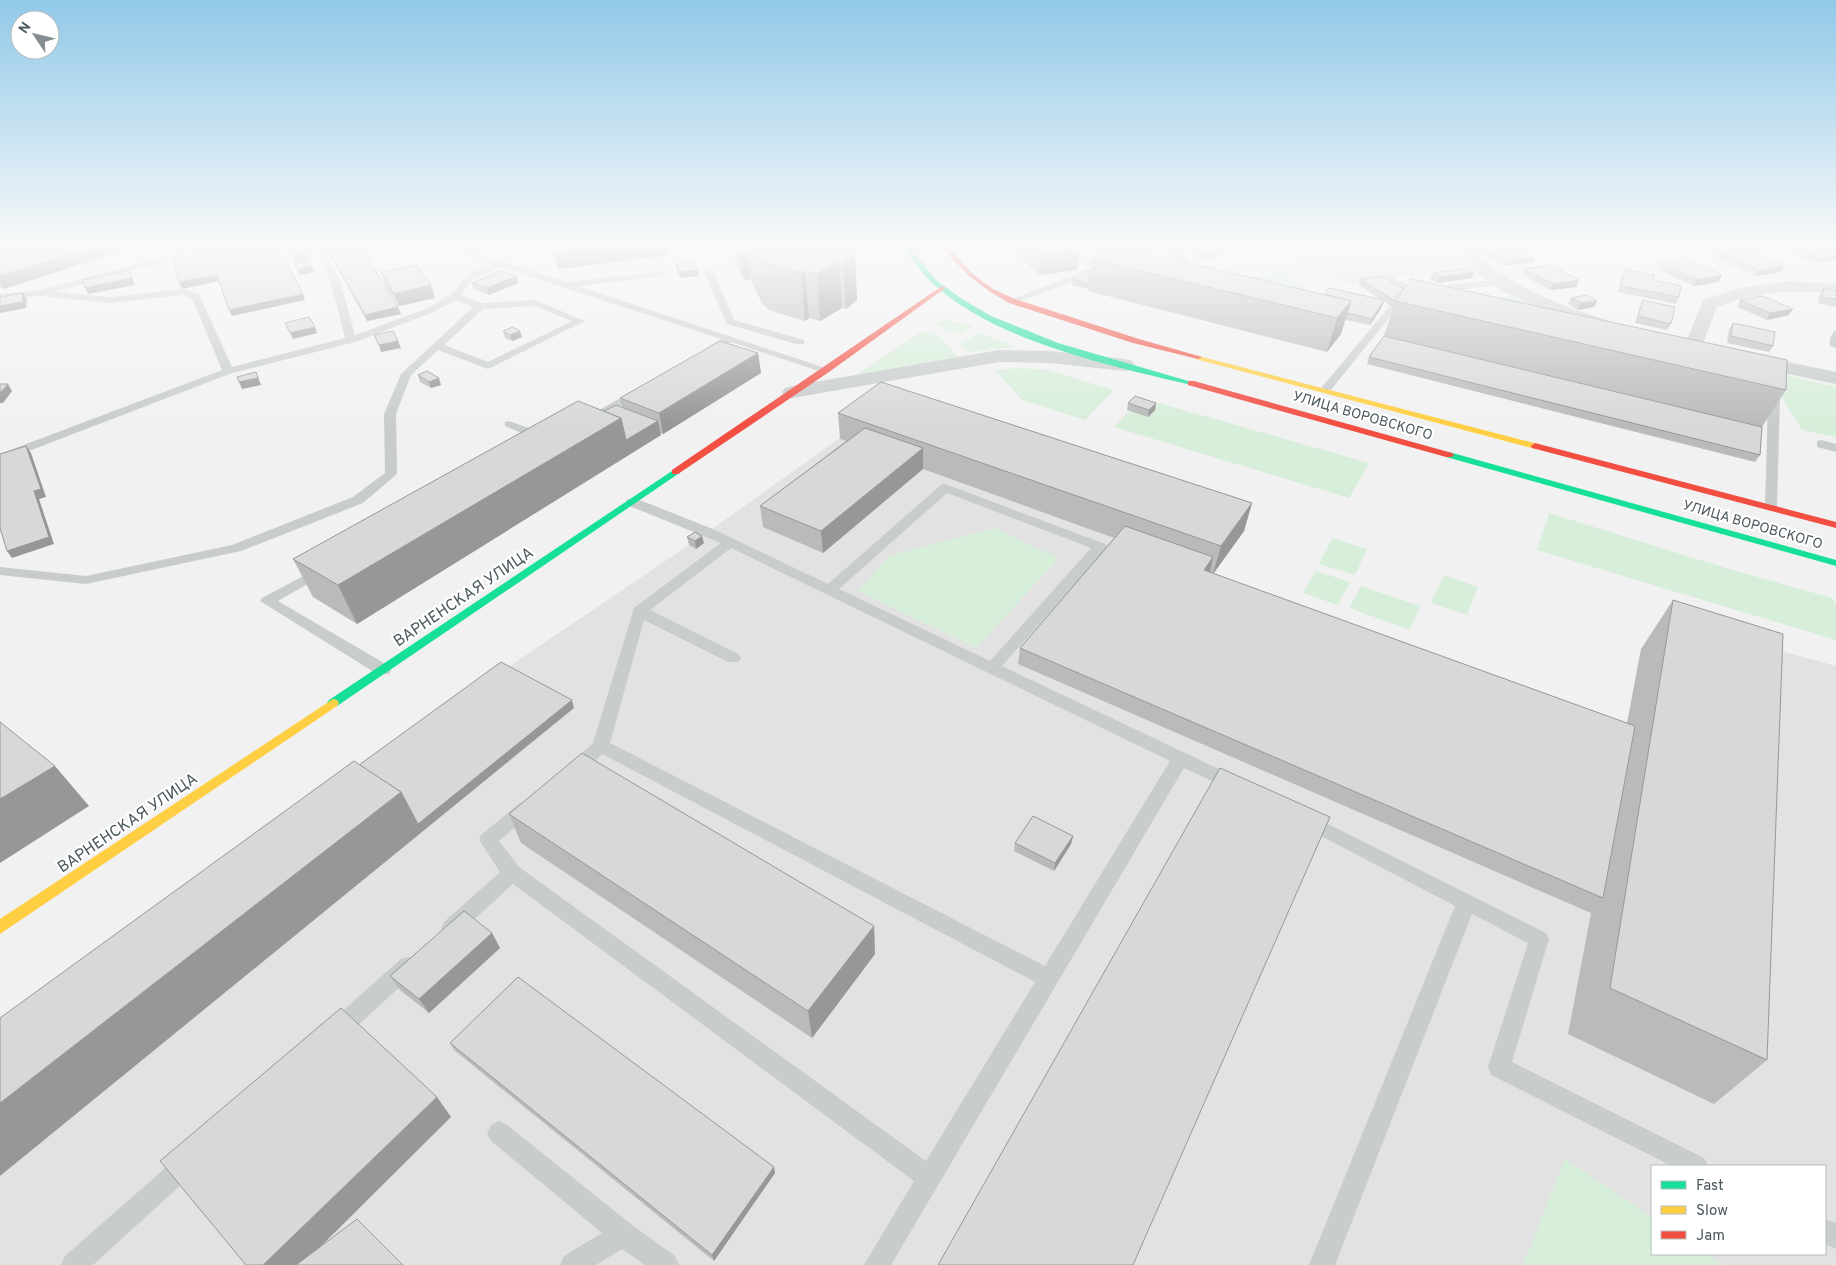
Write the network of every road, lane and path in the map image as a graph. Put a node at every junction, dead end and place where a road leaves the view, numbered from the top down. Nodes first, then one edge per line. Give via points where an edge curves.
1 (201, 307) edge
2 (342, 307) edge
3 (436, 307) edge
4 (479, 307) edge
5 (545, 307) edge
6 (635, 307) edge
7 (724, 307) edge
8 (915, 307) edge
9 (969, 307) edge
10 (1031, 307) edge
11 (1555, 307) edge
12 (1709, 307) edge
13 (1424, 317) edge
14 (730, 322) junction
15 (1619, 329) edge
16 (710, 332) junction
17 (730, 339) junction
18 (351, 340) junction
19 (800, 342) dead end
20 (1674, 344) edge
21 (437, 346) junction
22 (1710, 352) junction
23 (699, 357) edge
24 (1125, 364) junction
25 (826, 370) junction
26 (228, 371) junction
27 (1836, 378) edge
28 (649, 385) edge
29 (1326, 390) junction
30 (792, 392) junction
31 (1755, 394) edge
32 (509, 424) dead end
33 (575, 427) edge
34 (1821, 444) dead end
35 (1836, 448) edge
36 (533, 451) edge
37 (0, 458) edge
38 (632, 502) junction
39 (1771, 507) junction
40 (1836, 525) edge
41 (730, 543) junction
42 (336, 562) edge
43 (1836, 563) edge
44 (0, 571) edge
45 (829, 590) junction
46 (639, 612) junction
47 (733, 658) dead end
48 (992, 668) junction
49 (383, 670) junction
50 (602, 746) junction
51 (1181, 758) junction
52 (556, 784) edge
53 (1253, 794) edge
54 (541, 796) edge
55 (1288, 812) edge
56 (512, 873) junction
57 (1467, 901) junction
58 (0, 927) edge
59 (1049, 979) junction
60 (319, 1046) edge
61 (499, 1133) dead end
62 (201, 1152) edge
63 (1694, 1165) edge
64 (930, 1178) junction
65 (623, 1234) junction
66 (74, 1265) edge
67 (573, 1265) edge
68 (666, 1265) edge
69 (877, 1265) edge
70 (1322, 1265) edge

1 - 26 lane
2 - 18 lane
3 - 18 lane
4 - 21 lane
5 - 21 lane via 580,321 488,366
6 - 16 lane
7 - 14 lane
8 - 25 main road, ВАРНЕНСКАЯ УЛИЦА
9 - 24 main road, УЛИЦА ВОРОВСКОГО via 997,322
10 - 29 main road, УЛИЦА ВОРОВСКОГО via 1136,341
11 - 15 street
12 - 22 street
13 - 29 lane via 1390,310
14 - 16 lane
14 - 19 lane
16 - 17 lane
17 - 23 lane
17 - 25 lane
18 - 26 lane
20 - 22 street
21 - 44 lane via 406,374 390,414 391,474 358,500 236,548 86,580
22 - 27 street
24 - 30 street via 999,356
24 - 43 main road, УЛИЦА ВОРОВСКОГО
25 - 30 main road, ВАРНЕНСКАЯ УЛИЦА
26 - 37 lane
28 - 33 lane
29 - 39 main road, УЛИЦА ВОРОВСКОГО
30 - 38 main road, ВАРНЕНСКАЯ УЛИЦА
31 - 39 lane via 1774,398
32 - 36 lane via 554,438
34 - 35 lane
38 - 41 lane
38 - 49 main road, ВАРНЕНСКАЯ УЛИЦА
39 - 40 main road, УЛИЦА ВОРОВСКОГО
41 - 45 lane
41 - 46 lane
42 - 49 lane via 267,601
45 - 48 lane
45 - 48 lane via 945,488 1100,547
46 - 47 lane
46 - 50 lane
48 - 51 lane
49 - 58 main road, ВАРНЕНСКАЯ УЛИЦА
50 - 52 lane
50 - 59 lane
51 - 53 lane
51 - 59 lane
54 - 56 lane via 488,840
55 - 57 lane
56 - 60 lane
56 - 64 lane
57 - 63 lane via 1540,939 1499,1067
57 - 70 lane
59 - 64 lane
61 - 65 lane
62 - 66 lane
64 - 69 lane
65 - 67 lane
65 - 68 lane

